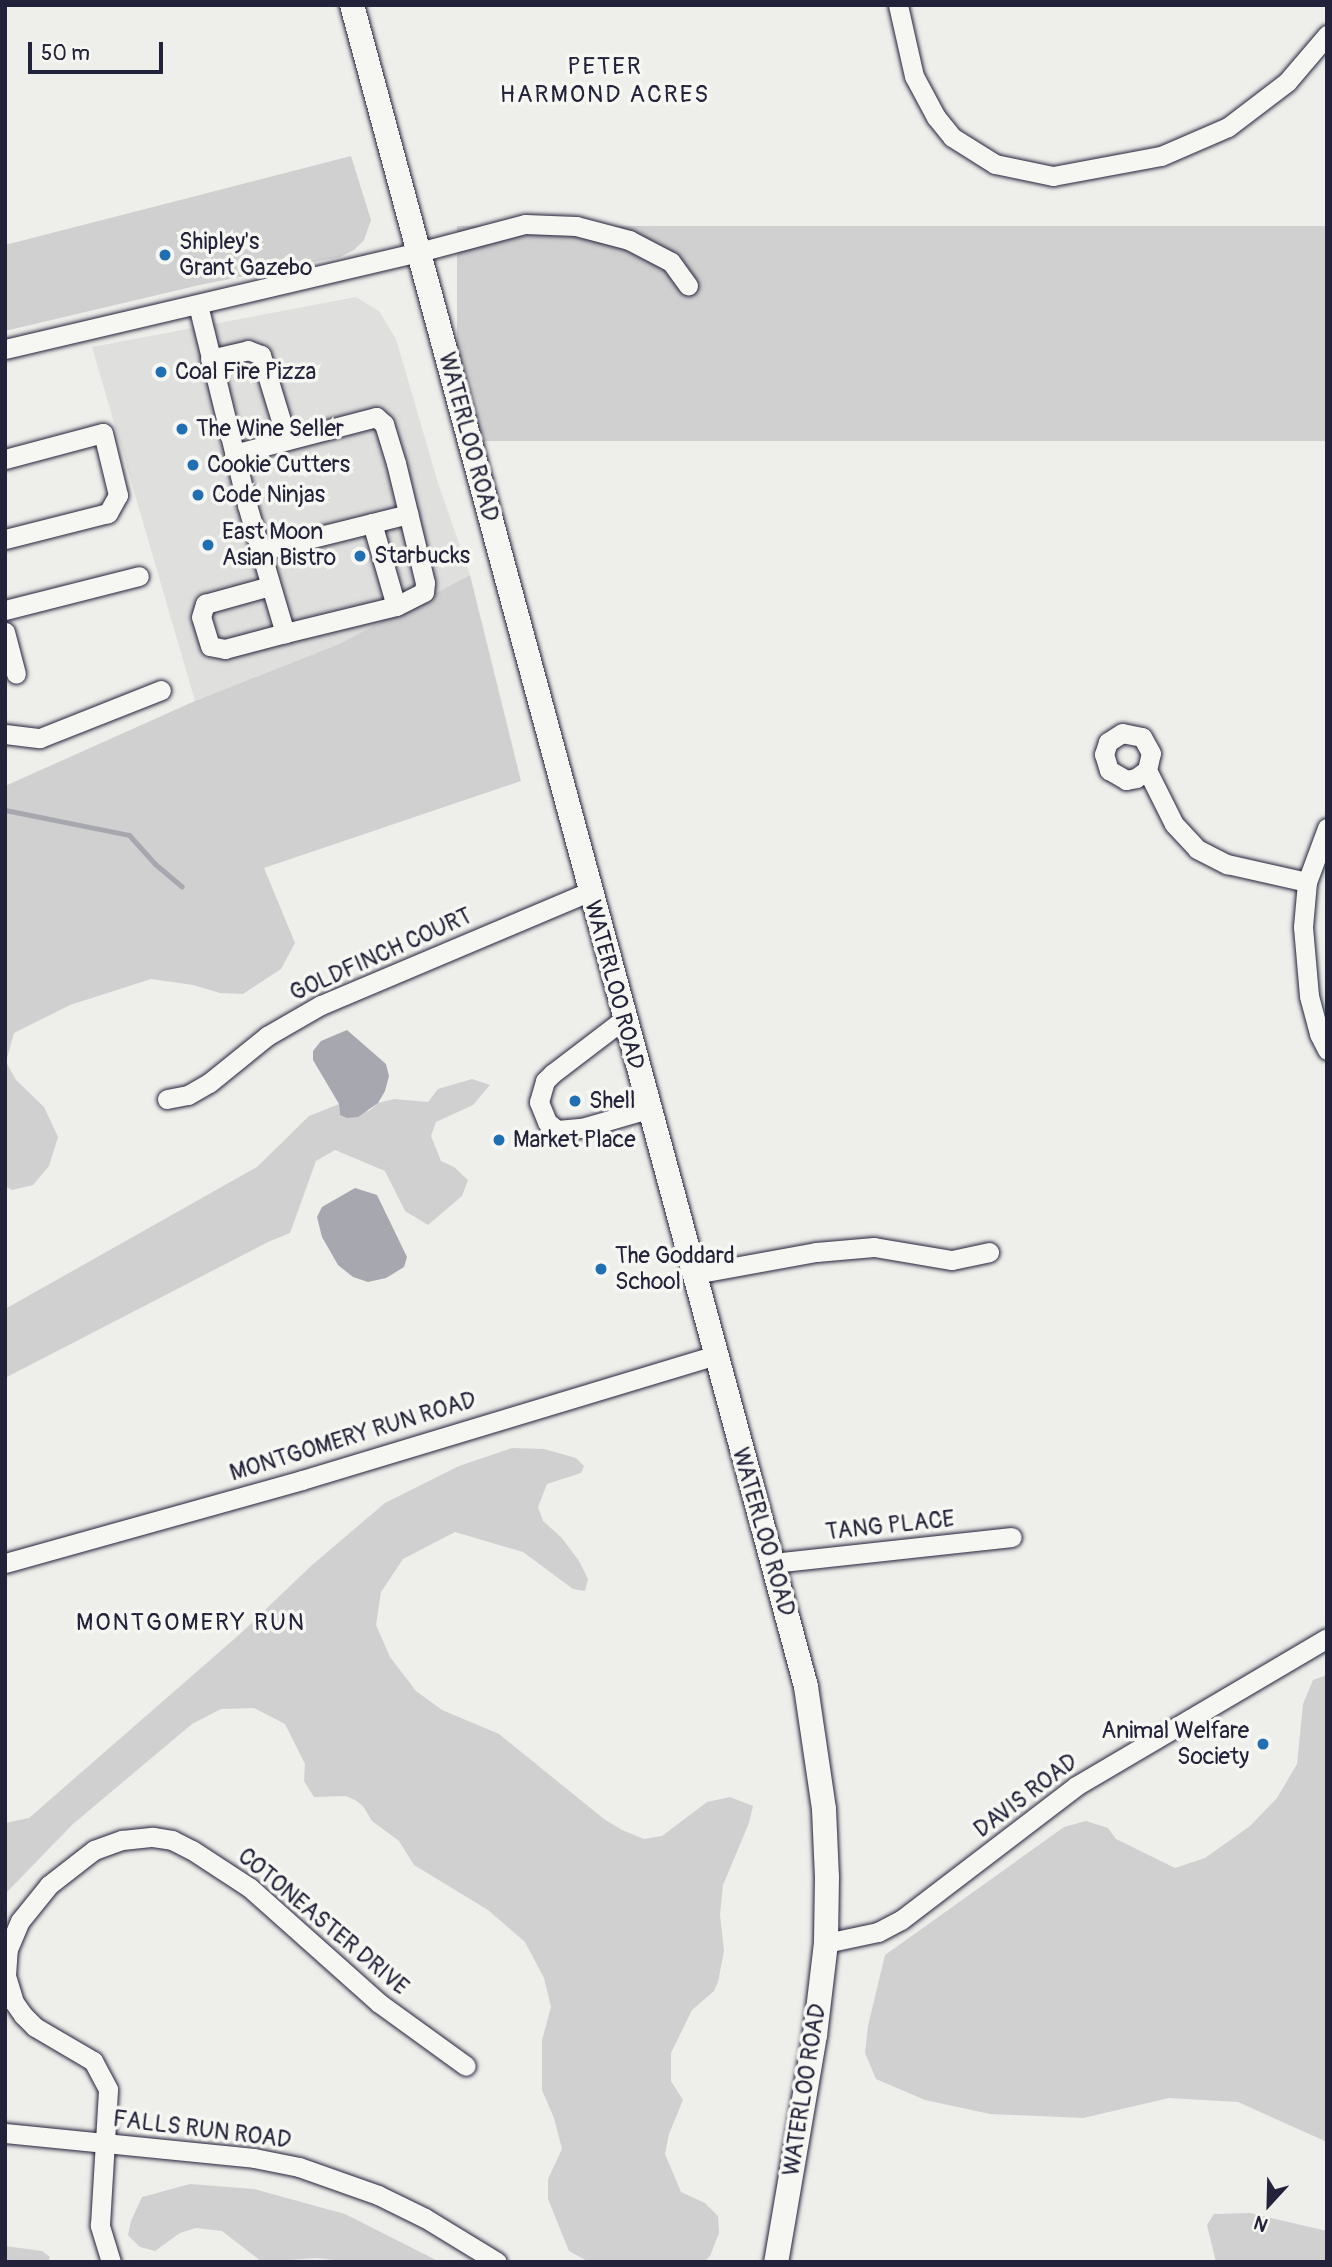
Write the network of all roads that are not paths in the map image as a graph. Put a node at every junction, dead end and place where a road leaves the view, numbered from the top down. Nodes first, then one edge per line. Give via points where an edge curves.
1 (352, 5) edge
2 (898, 5) edge
3 (1327, 34) edge
4 (419, 252) junction
5 (688, 285) dead end
6 (198, 305) junction
7 (5, 349) edge
8 (210, 359) junction
9 (287, 440) junction
10 (234, 454) junction
11 (5, 459) edge
12 (408, 514) junction
13 (372, 523) junction
14 (5, 539) edge
15 (260, 551) junction
16 (139, 576) dead end
17 (270, 586) junction
18 (396, 606) junction
19 (5, 611) edge
20 (5, 632) edge
21 (285, 634) junction
22 (16, 674) dead end
23 (161, 690) dead end
24 (5, 734) edge
25 (1147, 770) dead end
26 (1327, 828) edge
27 (1307, 882) junction
28 (589, 892) junction
29 (624, 1019) junction
30 (1327, 1050) edge
31 (167, 1099) dead end
32 (648, 1109) junction
33 (989, 1252) dead end
34 (695, 1274) junction
35 (715, 1355) junction
36 (1012, 1537) dead end
37 (5, 1563) edge
38 (773, 1563) junction
39 (1327, 1638) edge
40 (826, 1943) junction
41 (466, 2066) dead end
42 (5, 2133) edge
43 (103, 2142) junction
44 (111, 2262) edge
45 (497, 2262) edge
46 (776, 2262) edge

1 - 4 main road, WATERLOO ROAD
2 - 3 street via 914,76 952,137 995,164 1053,176 1161,156 1219,131 1287,82
4 - 5 street via 525,224 576,226 653,251 671,261
4 - 6 street
4 - 28 main road, WATERLOO ROAD
6 - 7 street
6 - 8 street
8 - 9 street via 252,350 261,355
8 - 10 street
9 - 10 street
9 - 12 street via 379,418
10 - 15 street
11 - 14 street via 103,433 118,495 108,513
12 - 13 street
12 - 18 street via 425,590
13 - 15 street
13 - 18 street
15 - 17 street
16 - 19 street
17 - 21 street
17 - 21 street via 205,604 201,617 207,639 210,646 221,650
18 - 21 street
20 - 22 street
23 - 24 street via 47,736
25 - 27 street via 1174,824 1197,849 1227,864
26 - 27 street
27 - 30 street via 1303,928 1308,996
28 - 29 main road, WATERLOO ROAD
28 - 31 street, GOLDFINCH COURT via 321,1005 267,1036 209,1083 188,1095
29 - 32 main road, WATERLOO ROAD
29 - 32 street via 553,1073 545,1081 540,1102 547,1122 556,1130 582,1128
32 - 34 main road, WATERLOO ROAD
33 - 34 street via 952,1260 874,1247 816,1252
34 - 35 main road, WATERLOO ROAD
35 - 37 street, MONTGOMERY RUN ROAD via 302,1480
35 - 38 main road, WATERLOO ROAD
36 - 38 street, TANG PLACE
38 - 40 main road, WATERLOO ROAD via 806,1688 816,1748 827,1864
39 - 40 street, DAVIS ROAD via 1076,1786 901,1920 878,1932
40 - 46 main road, WATERLOO ROAD
41 - 43 street, COTONEASTER DRIVE via 379,2003 220,1866 172,1840 153,1836 122,1840 94,1850 49,1885 20,1921 6,1963 8,1987 23,2015 93,2061 101,2073 108,2089
42 - 43 street, FALLS RUN ROAD
43 - 44 street, COTONEASTER DRIVE via 100,2225
43 - 45 street, FALLS RUN ROAD via 254,2158 338,2179 425,2218

